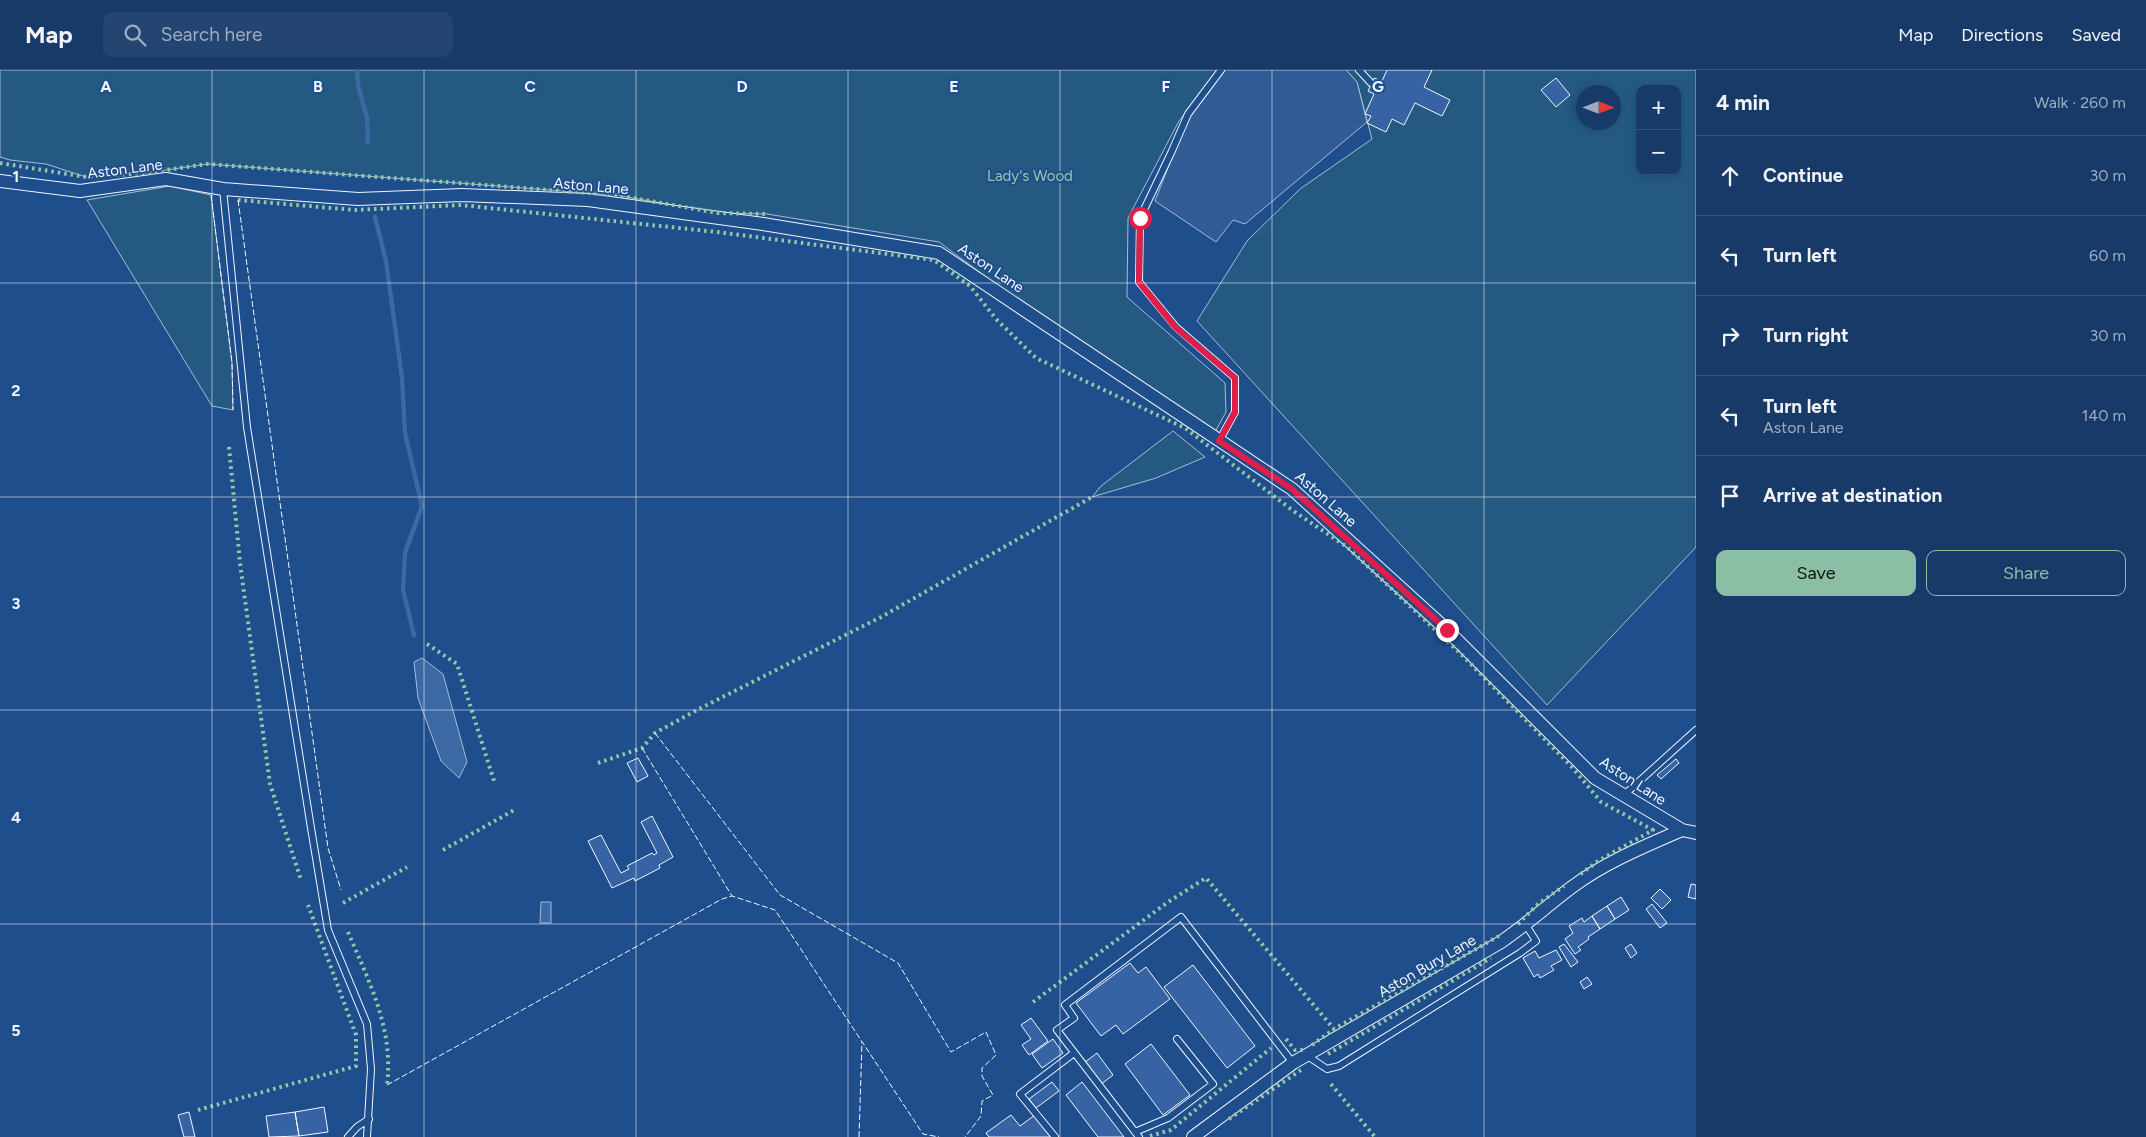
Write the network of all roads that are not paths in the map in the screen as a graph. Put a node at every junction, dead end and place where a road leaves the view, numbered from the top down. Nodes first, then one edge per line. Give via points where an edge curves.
1 (1221, 70) edge
2 (1359, 70) edge
3 (1371, 84) dead end
4 (0, 181) edge
5 (223, 190) junction
6 (1219, 441) junction
7 (1696, 730) edge
8 (1623, 796) junction
9 (1682, 830) junction
10 (1696, 834) edge
11 (1526, 925) junction
12 (1177, 1039) dead end
13 (1074, 1053) junction
14 (1306, 1055) junction
15 (1293, 1063) junction
16 (369, 1119) junction
17 (1137, 1134) edge
18 (348, 1137) edge
19 (367, 1137) edge
20 (1055, 1137) edge
21 (1192, 1137) edge

1 - 6 lane via 1188,114 1140,218 1139,282 1176,328 1235,378 1235,412
2 - 3 lane
4 - 5 street, Aston Lane via 80,191 166,179
5 - 6 street, Aston Lane via 358,199 462,196 588,200 763,224 939,254
5 - 16 lane via 247,427 310,828 328,930 367,1024 371,1069
6 - 8 street, Aston Lane via 1292,489 1447,630 1595,778
7 - 8 lane
8 - 9 street, Aston Lane
9 - 10 street, Aston Lane
9 - 11 street, Aston Bury Lane via 1594,872
11 - 14 street, Aston Bury Lane
11 - 14 lane via 1536,940 1520,953 1339,1066 1327,1068
12 - 17 lane via 1213,1084 1168,1118
13 - 15 lane via 1057,1030 1074,1018 1065,1005 1181,917
13 - 17 lane
13 - 20 lane via 1020,1094
14 - 15 street, Aston Bury Lane
15 - 21 street, Aston Bury Lane
16 - 18 lane
16 - 19 lane

